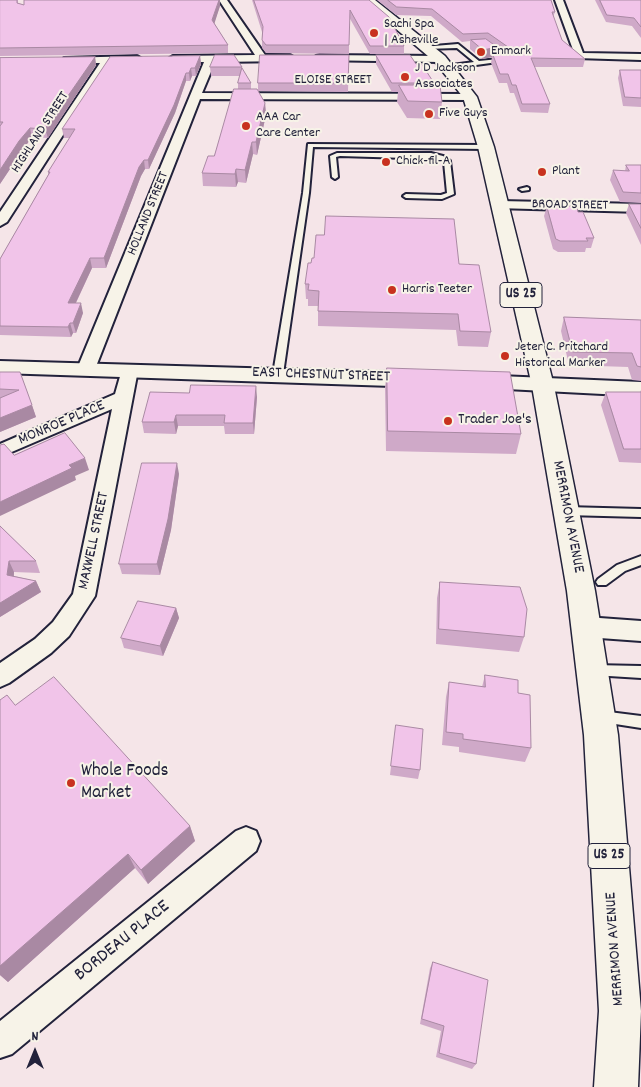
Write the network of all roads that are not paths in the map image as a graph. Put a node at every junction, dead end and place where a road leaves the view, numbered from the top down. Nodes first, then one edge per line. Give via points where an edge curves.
1 (223, 0) edge
2 (368, 0) edge
3 (559, 0) edge
4 (474, 44) edge
5 (466, 45) edge
6 (458, 46) junction
7 (425, 47) junction
8 (641, 57) edge
9 (211, 58) junction
10 (262, 58) junction
11 (145, 59) edge
12 (164, 59) edge
13 (54, 60) edge
14 (106, 60) junction
15 (443, 63) junction
16 (478, 63) junction
17 (196, 96) junction
18 (470, 97) junction
19 (486, 147) junction
20 (335, 177) dead end
21 (406, 196) dead end
22 (500, 204) junction
23 (641, 208) edge
24 (0, 222) edge
25 (0, 367) edge
26 (86, 369) junction
27 (129, 370) junction
28 (278, 374) junction
29 (543, 386) junction
30 (641, 389) edge
31 (124, 397) junction
32 (0, 451) edge
33 (566, 511) junction
34 (641, 514) edge
35 (641, 560) edge
36 (602, 582) dead end
37 (586, 627) junction
38 (641, 631) edge
39 (593, 670) junction
40 (641, 672) edge
41 (0, 676) edge
42 (599, 717) junction
43 (641, 722) edge
44 (246, 841) dead end
45 (630, 1012) edge
46 (0, 1042) edge
47 (616, 1087) edge

1 - 10 street
2 - 7 main road, MERRIMON AVENUE / US 25
3 - 8 street via 580,56
4 - 16 lane via 486,44 504,58
5 - 6 lane
6 - 7 lane
6 - 16 lane
7 - 15 main road, MERRIMON AVENUE / US 25
9 - 10 street
9 - 12 street
9 - 17 street, HOLLAND STREET
10 - 15 street
11 - 14 street
13 - 14 street
14 - 24 street, HIGHLAND STREET
15 - 16 lane
15 - 18 main road, MERRIMON AVENUE / US 25
17 - 18 street, ELOISE STREET
17 - 26 street, HOLLAND STREET
18 - 19 main road, MERRIMON AVENUE / US 25
19 - 22 main road, MERRIMON AVENUE / US 25
19 - 28 lane via 310,145 306,194
20 - 21 lane via 333,156 339,154 431,155 446,161 451,194 442,197
22 - 23 street, BROAD STREET
22 - 29 main road, MERRIMON AVENUE / US 25
25 - 26 street, EAST CHESTNUT STREET
26 - 27 street, EAST CHESTNUT STREET
27 - 28 street, EAST CHESTNUT STREET
27 - 31 street, MAXWELL STREET
28 - 29 street, EAST CHESTNUT STREET
29 - 30 street, EAST CHESTNUT STREET
29 - 33 main road, MERRIMON AVENUE / US 25
31 - 32 street, MONROE PLACE
31 - 41 street, MAXWELL STREET via 84,596 61,629
33 - 34 lane
33 - 37 main road, MERRIMON AVENUE / US 25
35 - 36 lane via 621,568
37 - 38 street
37 - 39 main road, MERRIMON AVENUE / US 25
39 - 40 lane
39 - 42 main road, MERRIMON AVENUE / US 25
42 - 43 lane
42 - 45 main road, MERRIMON AVENUE / US 25
44 - 46 street, BORDEAU PLACE
45 - 47 main road, MERRIMON AVENUE / US 25

